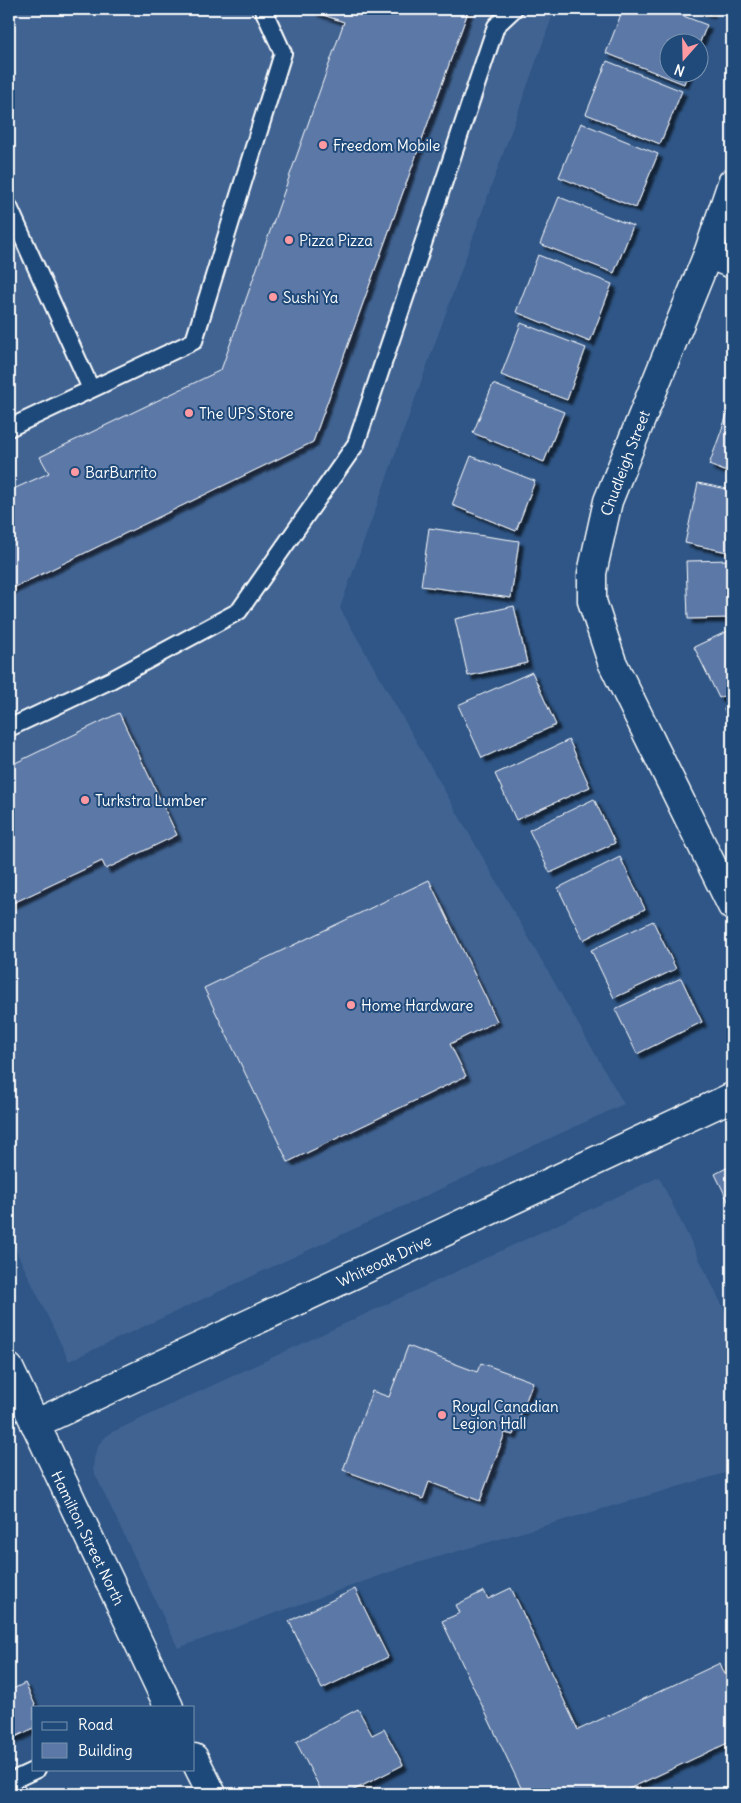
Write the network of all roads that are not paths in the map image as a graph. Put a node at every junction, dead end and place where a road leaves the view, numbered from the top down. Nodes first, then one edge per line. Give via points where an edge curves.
1 (263, 9) edge
2 (514, 9) edge
3 (732, 183) edge
4 (9, 207) edge
5 (720, 259) edge
6 (92, 389) junction
7 (9, 428) edge
8 (9, 728) edge
9 (732, 906) edge
10 (732, 1096) edge
11 (10, 1376) edge
12 (35, 1424) junction
13 (169, 1706) edge
14 (195, 1760) edge
15 (35, 1770) edge
16 (9, 1782) edge
17 (212, 1794) edge

1 - 6 lane via 283,53 194,341
2 - 8 lane via 496,26 356,444 239,610 111,680
3 - 5 street, Chudleigh Street
4 - 6 lane
5 - 9 street, Chudleigh Street via 608,501 592,573 592,601 612,662
6 - 7 lane
10 - 12 street, Whiteoak Drive
11 - 12 street, Hamilton Street North
12 - 13 street, Hamilton Street North
14 - 17 street
15 - 16 lane

